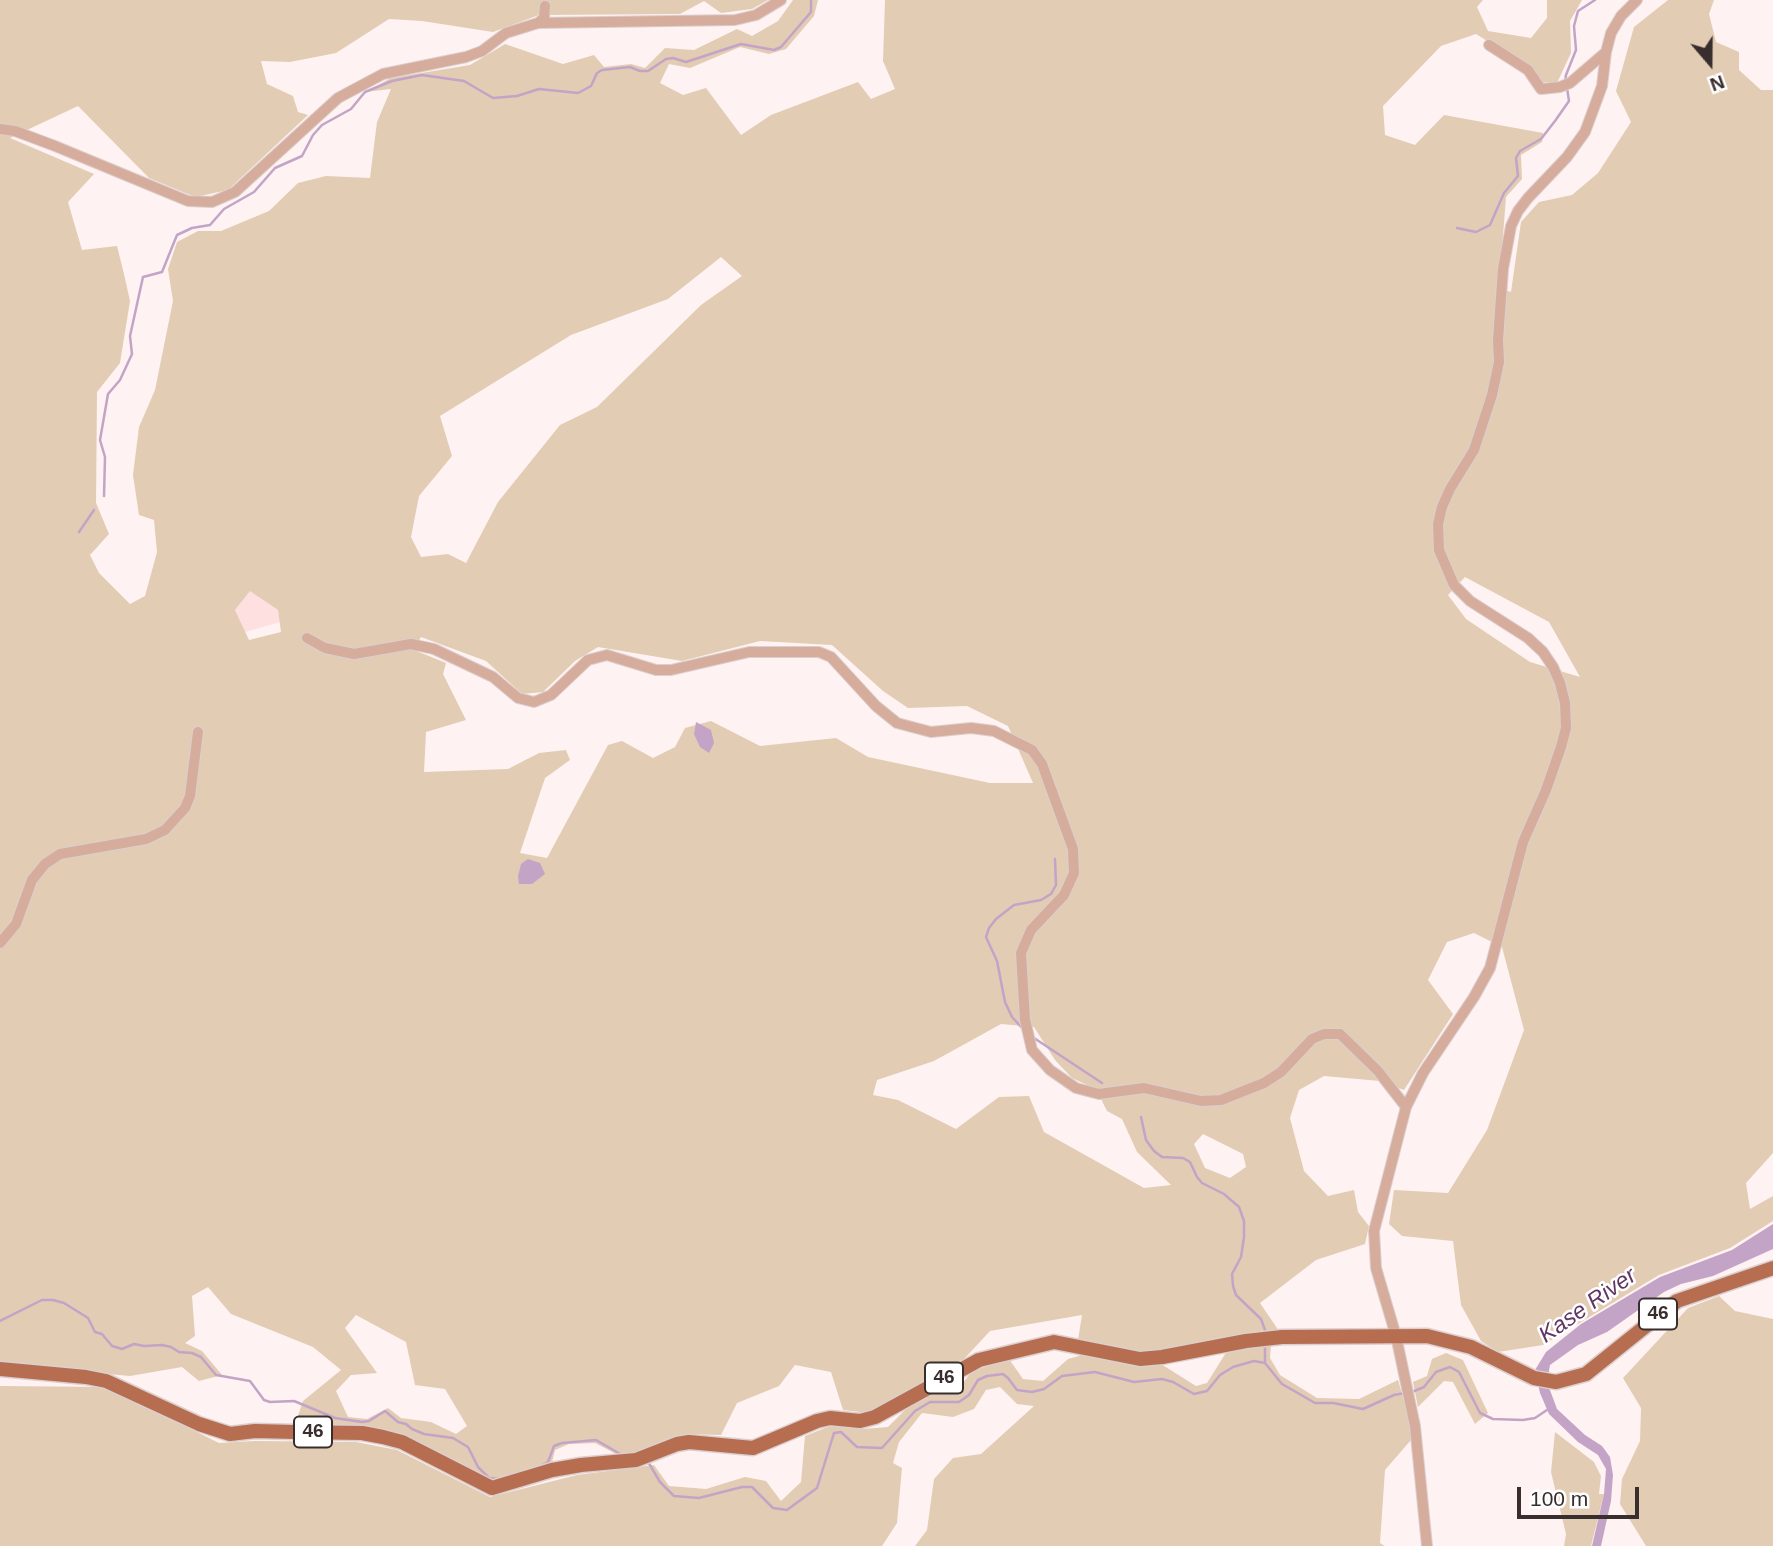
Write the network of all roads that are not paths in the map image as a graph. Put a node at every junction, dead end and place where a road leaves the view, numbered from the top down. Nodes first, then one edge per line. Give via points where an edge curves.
1 (781, 0) edge
2 (1637, 0) edge
3 (545, 5) dead end
4 (538, 23) junction
5 (1489, 45) dead end
6 (1606, 52) junction
7 (0, 128) edge
8 (307, 638) dead end
9 (198, 732) dead end
10 (0, 943) edge
11 (1406, 1107) junction
12 (1773, 1268) edge
13 (1396, 1336) junction
14 (0, 1369) edge
15 (1427, 1546) edge

1 - 4 street via 735,20
2 - 6 street via 1611,33
3 - 4 street via 544,18
4 - 7 street via 506,33 466,57 383,74 357,86 235,192 212,202 188,201
5 - 6 street via 1528,70 1541,89 1565,85
6 - 11 street via 1598,102 1585,132 1528,198 1511,226 1492,395 1474,450 1450,489 1438,524 1439,550 1454,585 1470,601 1528,638 1553,667 1565,703 1566,728 1523,842 1490,968
8 - 11 street via 325,648 354,654 411,644 434,649 494,677 518,698 534,702 551,695 588,660 607,655 656,670 750,652 819,652 831,657 897,723 930,732 994,731 1032,750 1042,764 1073,849 1074,873 1063,895 1031,930 1021,953 1025,1020 1032,1050 1051,1070 1076,1088 1100,1094 1144,1088 1201,1101 1221,1100 1264,1083 1312,1039 1340,1034
9 - 10 street via 190,796 165,830 146,839 60,854 44,864 32,880 16,924
11 - 13 street via 1374,1231 1376,1268
12 - 13 main road, 46 via 1677,1301 1586,1374 1556,1382 1534,1378 1442,1338
13 - 14 main road, 46 via 1282,1337 1140,1359 1069,1344 1041,1344 979,1360 860,1421 817,1421 753,1448 688,1442 636,1460 581,1465 492,1488 402,1442 383,1437 362,1433 230,1434 106,1381
13 - 15 street via 1419,1451

